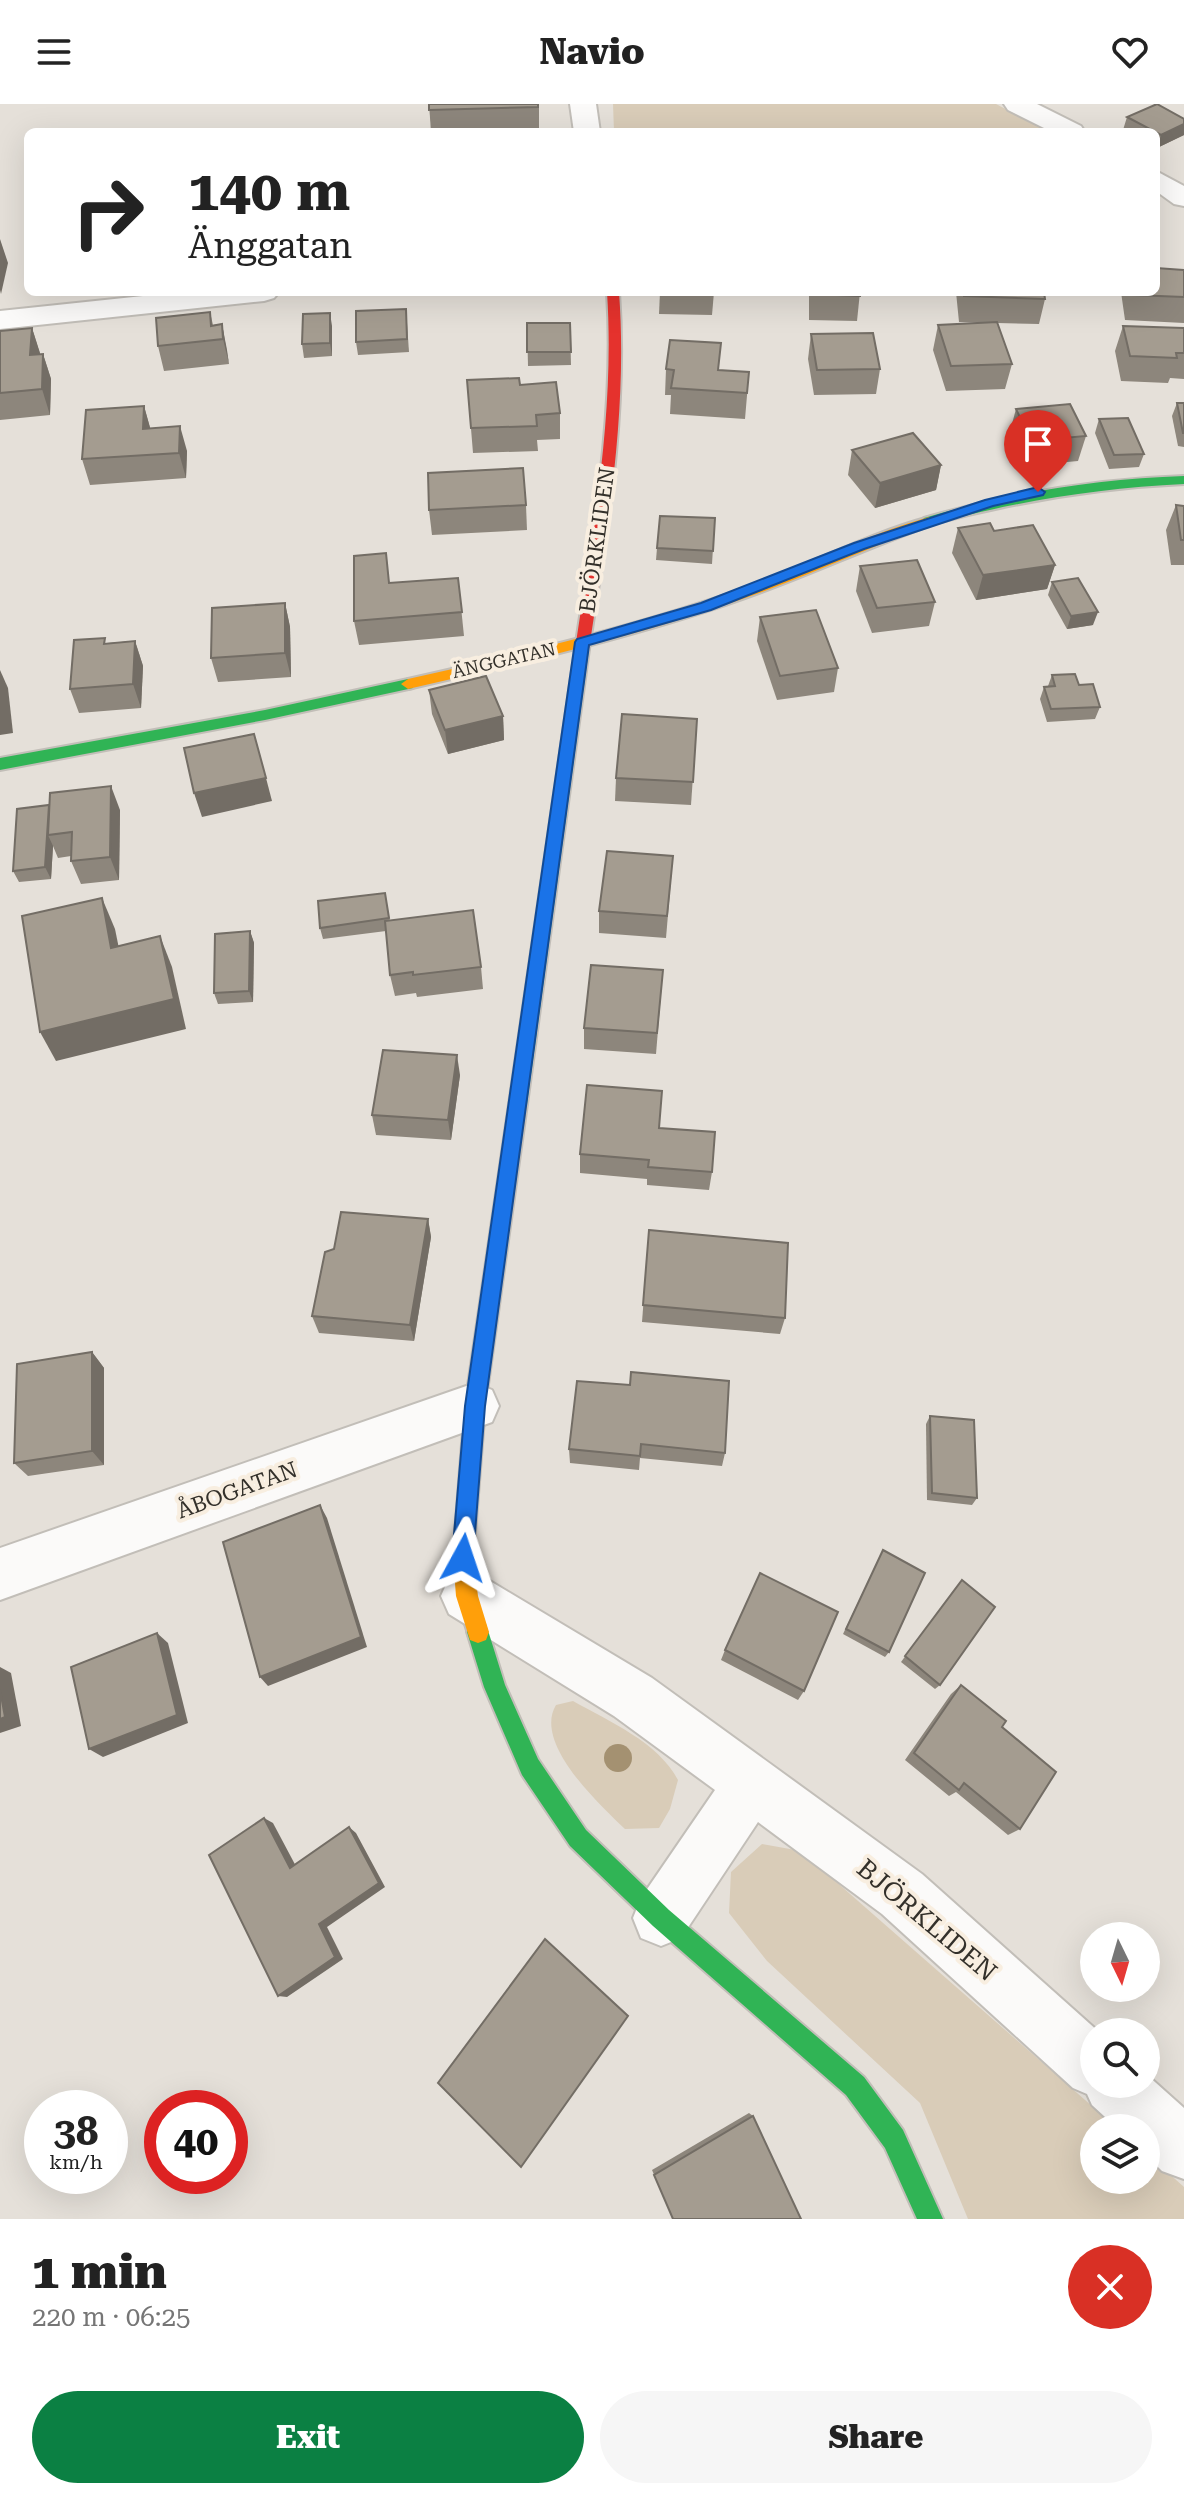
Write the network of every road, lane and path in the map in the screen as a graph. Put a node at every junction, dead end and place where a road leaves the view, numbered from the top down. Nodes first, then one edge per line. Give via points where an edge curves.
1 (583, 104) edge
2 (1017, 104) edge
3 (586, 128) edge
4 (1064, 128) edge
5 (1160, 182) edge
6 (1184, 198) edge
7 (226, 296) edge
8 (613, 296) edge
9 (0, 320) edge
10 (1184, 480) edge
11 (582, 642) junction
12 (0, 764) edge
13 (475, 1406) junction
14 (0, 1574) edge
15 (467, 1596) junction
16 (752, 1783) junction
17 (661, 1918) junction
18 (1080, 2054) edge
19 (1128, 2098) edge
20 (1184, 2149) edge
21 (930, 2219) edge

1 - 3 street
2 - 4 street
5 - 6 street
7 - 9 street
8 - 11 street, BJÖRKLIDEN via 613,432
10 - 11 street, ÄNGGATAN via 1094,485 990,503 859,546 706,607
11 - 12 street, ÄNGGATAN via 320,703
11 - 13 street, BJÖRKLIDEN
13 - 14 street, ÅBOGATAN
13 - 15 street, BJÖRKLIDEN via 463,1558
15 - 16 street, BJÖRKLIDEN via 633,1697
15 - 17 street, BJÖRKLIDEN via 495,1687 530,1767 578,1838
16 - 17 street
16 - 18 street, BJÖRKLIDEN via 902,1894
17 - 21 street, BJÖRKLIDEN via 855,2086 894,2139
19 - 20 street

